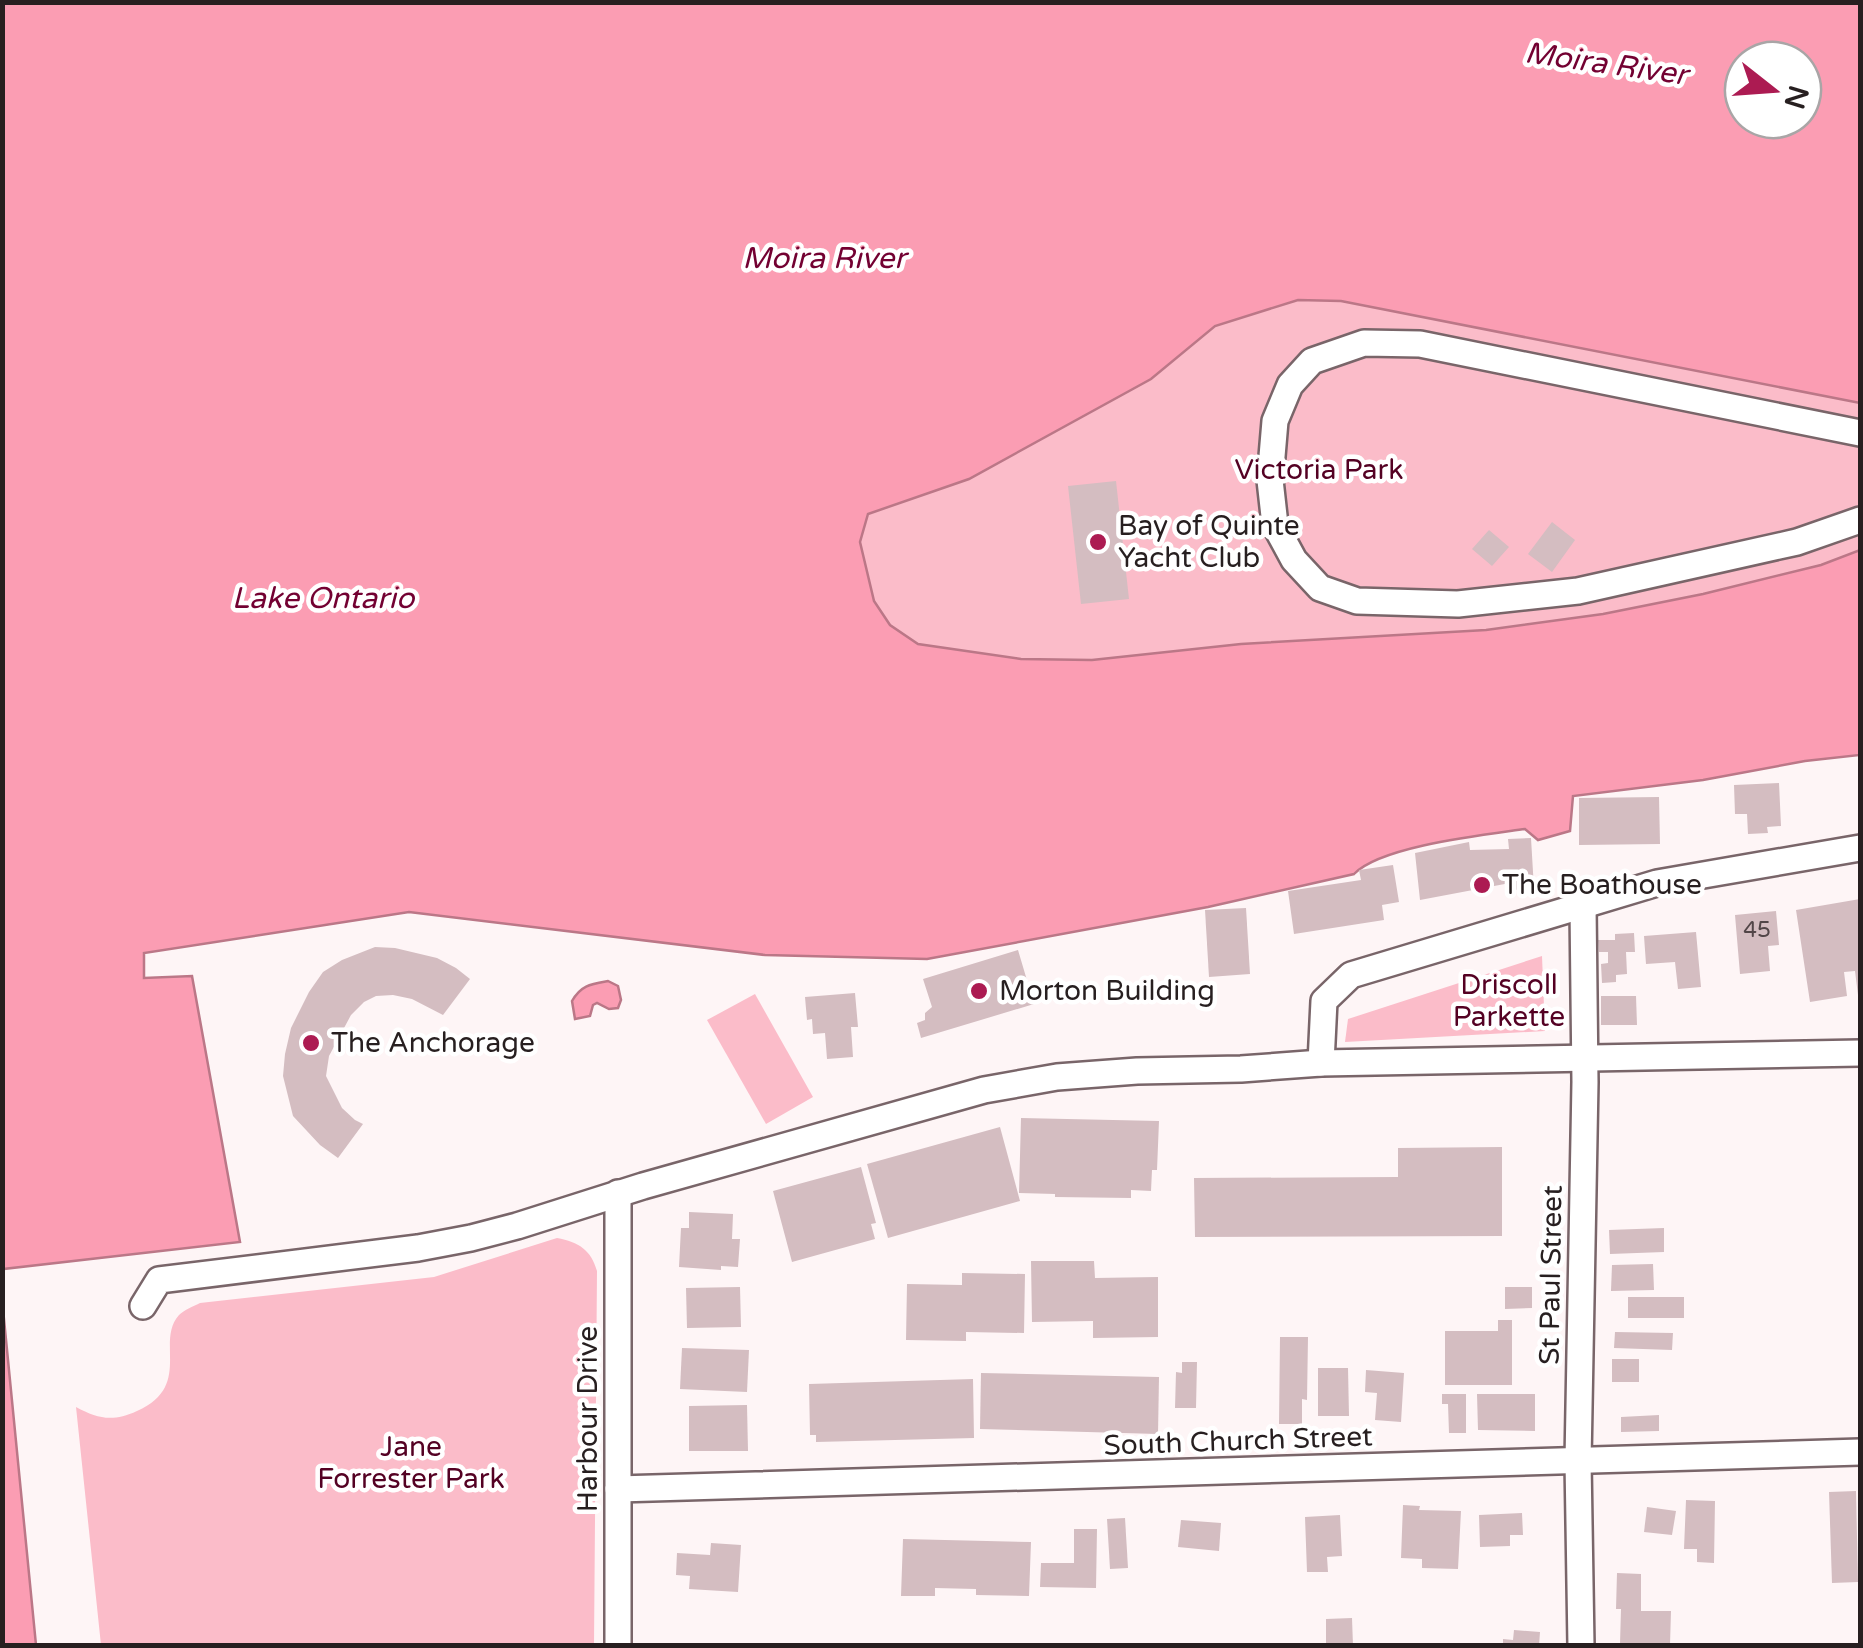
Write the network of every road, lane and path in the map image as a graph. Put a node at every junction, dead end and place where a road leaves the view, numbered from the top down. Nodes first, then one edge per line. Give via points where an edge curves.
1 (1860, 432) edge
2 (1860, 520) edge
3 (1860, 848) edge
4 (1582, 906) junction
5 (1860, 1054) edge
6 (1585, 1059) junction
7 (1321, 1064) junction
8 (618, 1194) junction
9 (143, 1306) dead end
10 (1860, 1452) edge
11 (1578, 1461) junction
12 (618, 1490) junction
13 (618, 1646) edge
14 (1581, 1646) edge

1 - 2 street via 1420,344 1364,342 1312,361 1290,385 1275,421 1270,480 1275,525 1294,560 1320,588 1357,601 1458,604 1578,591 1797,542
3 - 4 street via 1657,883
4 - 6 street, St Paul Street
4 - 7 street via 1350,975 1324,1001
5 - 6 street
6 - 7 street
6 - 11 street, St Paul Street
7 - 8 street via 1057,1077 984,1090
8 - 9 street via 418,1248 160,1280
8 - 12 street, Harbour Drive
10 - 11 street, South Church Street
11 - 12 street, South Church Street
11 - 14 street, St Paul Street
12 - 13 street, Harbour Drive

